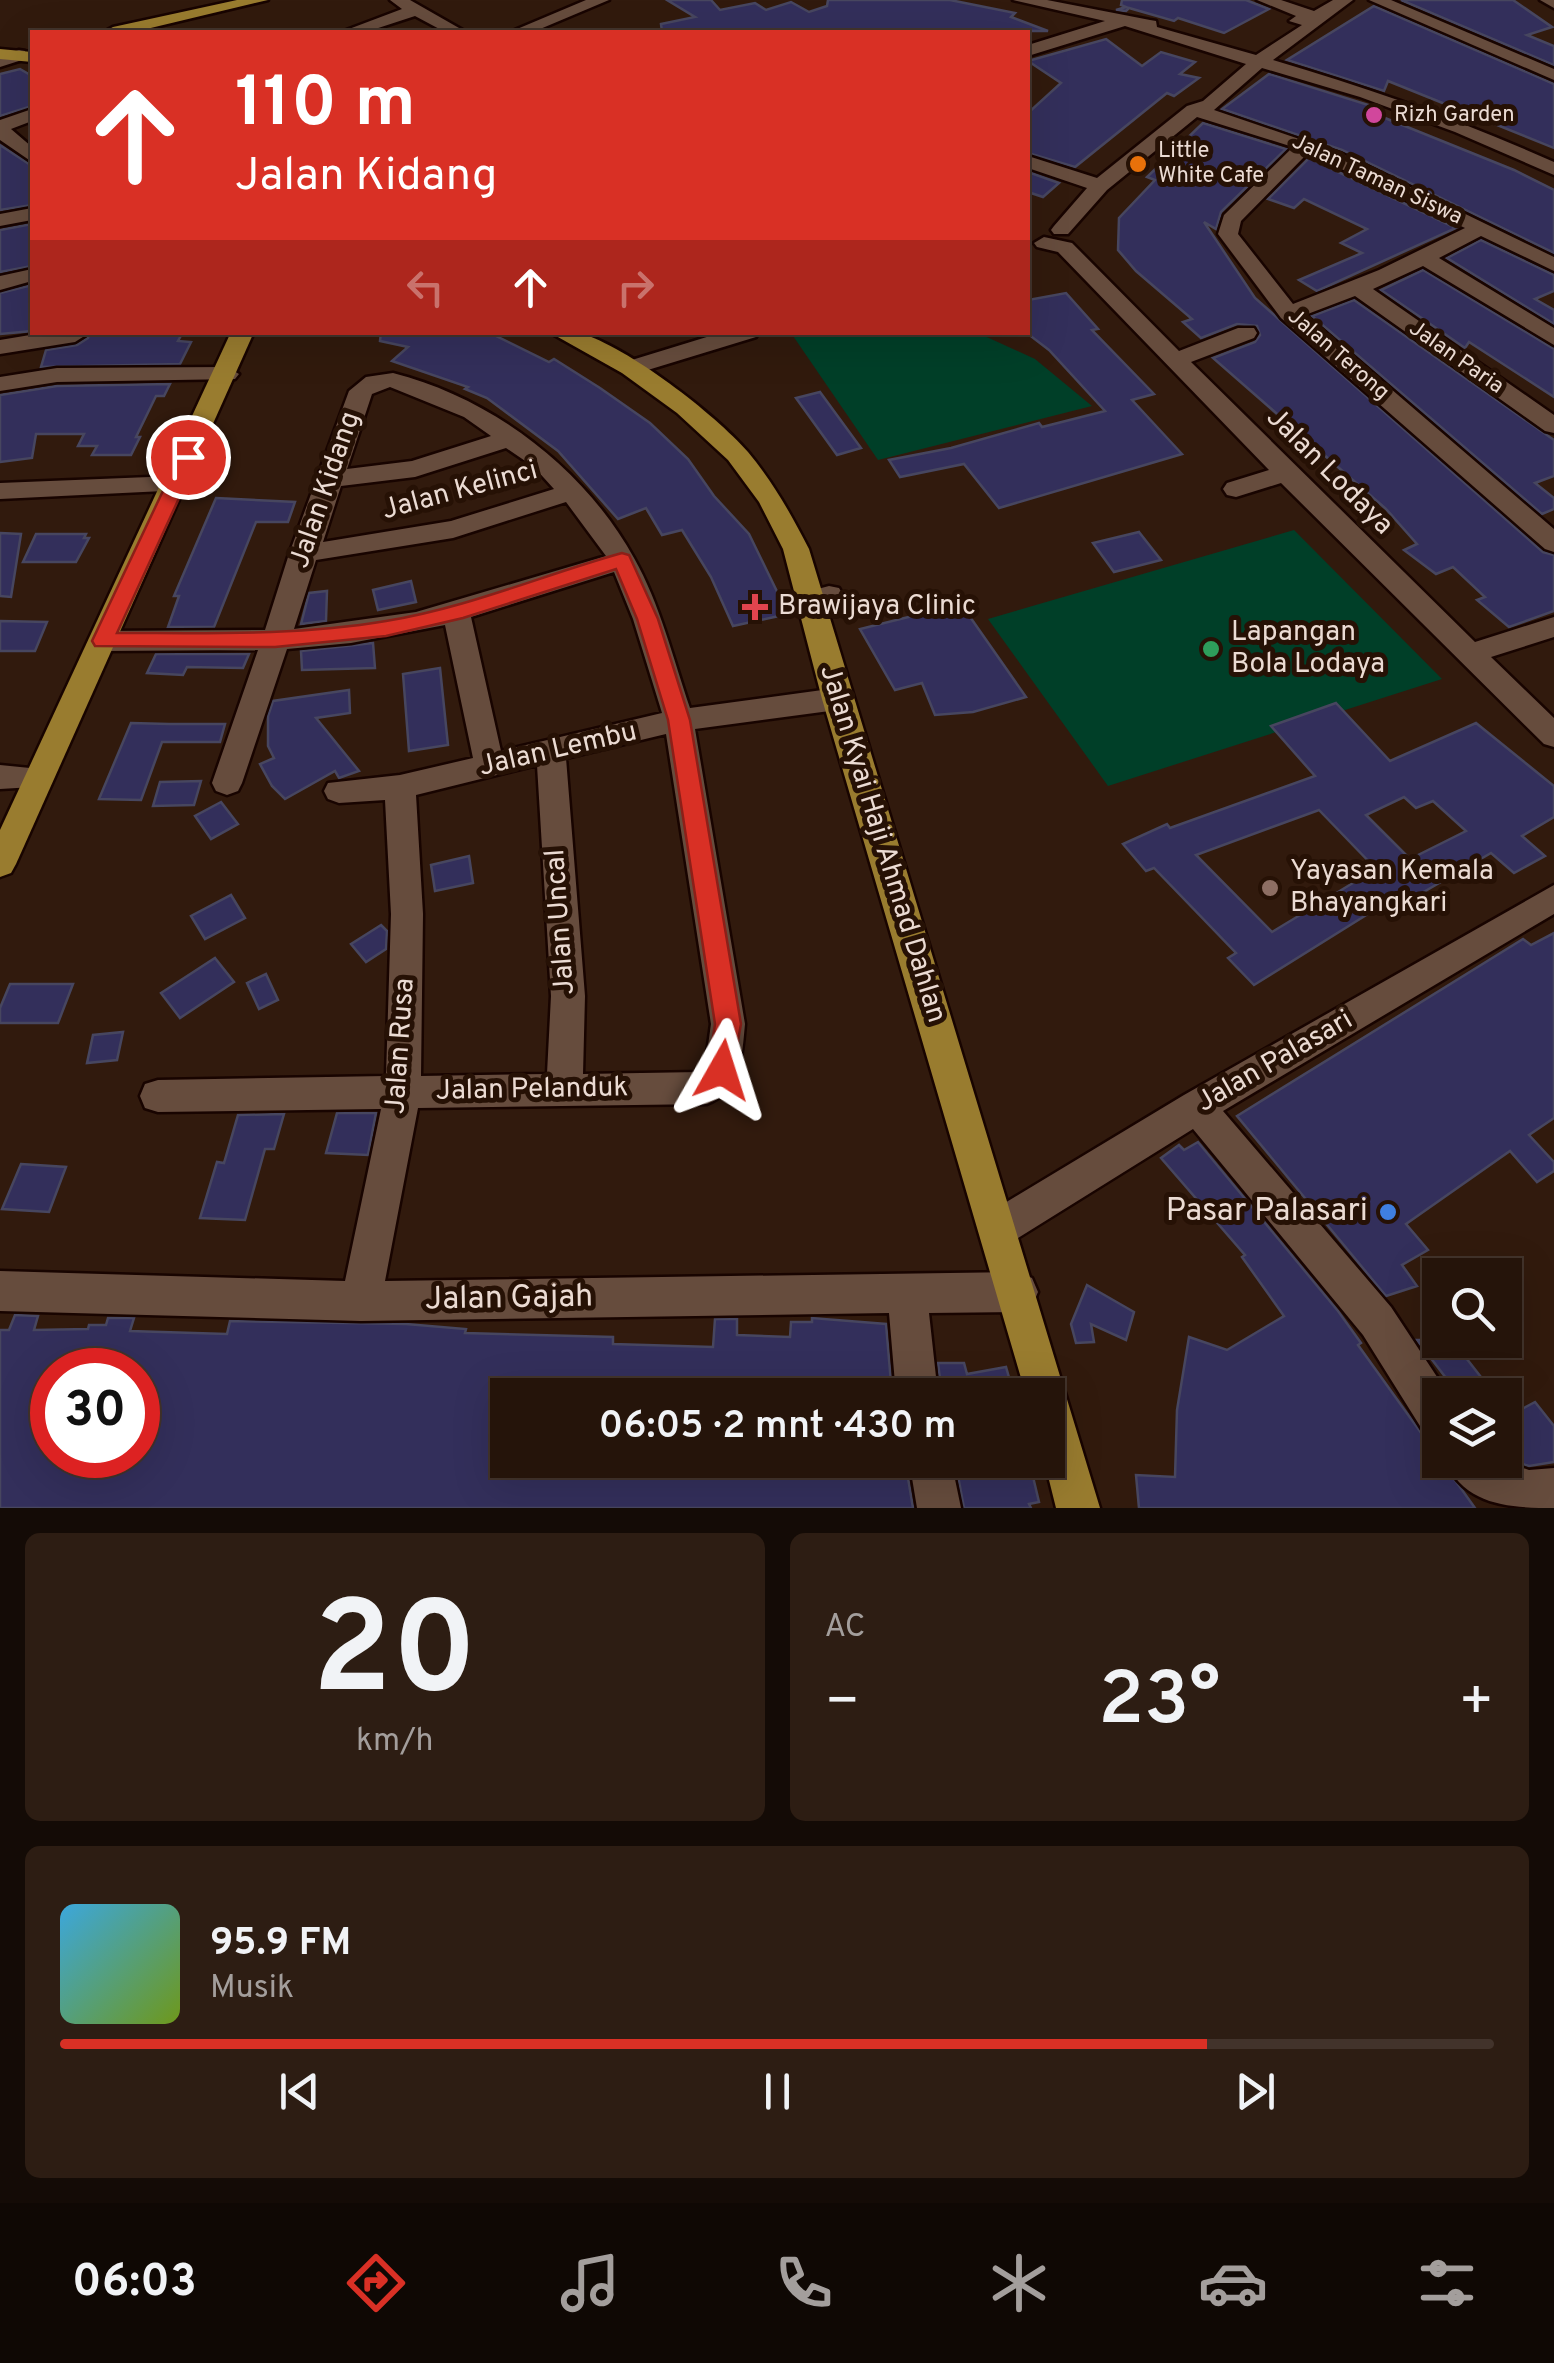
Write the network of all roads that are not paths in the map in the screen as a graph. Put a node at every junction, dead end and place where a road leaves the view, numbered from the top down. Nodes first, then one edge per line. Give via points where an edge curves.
1 (260, 0) edge
2 (601, 0) edge
3 (1021, 0) edge
4 (1265, 0) edge
5 (1345, 0) edge
6 (1377, 0) edge
7 (1056, 3) edge
8 (405, 6) edge
9 (1315, 17) junction
10 (1127, 23) junction
11 (122, 30) edge
12 (354, 30) edge
13 (453, 30) edge
14 (523, 30) edge
15 (0, 46) edge
16 (1030, 50) edge
17 (17, 54) edge
18 (1256, 56) junction
19 (1554, 75) edge
20 (1194, 110) junction
21 (30, 116) edge
22 (0, 129) edge
23 (1306, 145) junction
24 (28, 154) edge
25 (3, 159) dead end
26 (1030, 163) edge
27 (1554, 169) edge
28 (1100, 186) junction
29 (30, 214) edge
30 (0, 220) edge
31 (1480, 228) junction
32 (1050, 242) edge
33 (1426, 259) junction
34 (1554, 265) edge
35 (30, 276) edge
36 (0, 283) edge
37 (1359, 289) junction
38 (1289, 313) junction
39 (1246, 334) dead end
40 (70, 335) edge
41 (76, 335) edge
42 (240, 335) edge
43 (566, 335) edge
44 (738, 335) edge
45 (1554, 338) edge
46 (0, 347) edge
47 (1176, 360) junction
48 (630, 368) junction
49 (57, 375) junction
50 (215, 375) junction
51 (0, 383) edge
52 (1554, 426) edge
53 (511, 438) junction
54 (1286, 474) junction
55 (332, 478) junction
56 (176, 484) junction
57 (1236, 489) dead end
58 (0, 491) edge
59 (572, 492) junction
60 (1550, 535) edge
61 (302, 554) junction
62 (622, 560) junction
63 (456, 612) junction
64 (1554, 627) edge
65 (275, 640) junction
66 (103, 641) junction
67 (1470, 653) junction
68 (836, 699) junction
69 (679, 720) junction
70 (1554, 736) edge
71 (550, 753) junction
72 (490, 767) junction
73 (0, 777) edge
74 (39, 778) junction
75 (228, 783) dead end
76 (400, 787) junction
77 (339, 790) dead end
78 (0, 864) edge
79 (1554, 898) edge
80 (564, 1091) junction
81 (404, 1092) junction
82 (158, 1096) dead end
83 (1197, 1107) junction
84 (999, 1228) junction
85 (0, 1291) edge
86 (1018, 1292) junction
87 (908, 1294) junction
88 (360, 1301) junction
89 (915, 1378) edge
90 (1042, 1378) edge
91 (1422, 1391) edge
92 (1065, 1461) edge
93 (933, 1478) edge
94 (1486, 1478) edge
95 (1550, 1496) edge
96 (939, 1508) edge
97 (1078, 1508) edge

1 - 11 main road
2 - 14 street
3 - 7 street
4 - 9 street
5 - 9 street, Jalan Lodaya
6 - 19 street
7 - 10 street
8 - 12 street
8 - 13 street
9 - 18 street, Jalan Lodaya via 1312,26
10 - 16 street
10 - 18 street
15 - 17 main road
18 - 20 street, Jalan Lodaya via 1210,105
18 - 27 street
20 - 23 street, Jalan Taman Siswa
20 - 28 street, Jalan Lodaya
21 - 22 street
22 - 24 street
23 - 31 street, Jalan Taman Siswa
23 - 38 street, Jalan Terong via 1228,226
24 - 25 street
26 - 28 street
28 - 32 street, Jalan Lodaya
29 - 30 street
31 - 33 street
31 - 34 street, Jalan Taman Siswa
32 - 47 street, Jalan Lodaya
33 - 37 street
33 - 45 street
35 - 36 street
37 - 38 street
37 - 52 street, Jalan Paria
38 - 60 street, Jalan Terong
39 - 47 street
40 - 46 street
41 - 49 street
42 - 50 main road
43 - 48 main road, Jalan Kyai Haji Ahmad Dahlan
44 - 48 street
47 - 54 street, Jalan Lodaya
48 - 68 main road, Jalan Kyai Haji Ahmad Dahlan via 738,455 771,500 819,598
49 - 50 street
49 - 51 street
50 - 56 main road
53 - 55 street via 415,469
53 - 55 street, Jalan Kidang via 409,384 374,382 361,391
53 - 59 street, Jalan Kidang
54 - 57 street
54 - 67 street, Jalan Lodaya
55 - 61 street, Jalan Kidang
56 - 58 street
56 - 66 main road
59 - 61 street, Jalan Kelinci via 453,528
59 - 62 street, Jalan Kidang
61 - 65 street, Jalan Kidang
62 - 63 street
62 - 69 street, Jalan Kidang
63 - 65 street via 386,628
63 - 72 street
64 - 67 street
65 - 66 street
65 - 75 street, Jalan Kidang
66 - 74 main road
67 - 70 street, Jalan Lodaya
68 - 69 street, Jalan Lembu
68 - 84 main road, Jalan Kyai Haji Ahmad Dahlan
69 - 71 street, Jalan Lembu
69 - 80 street, Jalan Pelanduk via 728,1024 716,1083
71 - 72 street, Jalan Lembu
71 - 80 street, Jalan Uncal via 568,996
72 - 76 street, Jalan Lembu
73 - 74 street
74 - 78 main road
76 - 77 street, Jalan Lembu
76 - 81 street, Jalan Rusa via 407,914
79 - 83 street, Jalan Palasari
80 - 81 street, Jalan Pelanduk
81 - 82 street, Jalan Pelanduk
81 - 88 street, Jalan Rusa
83 - 84 street, Jalan Palasari
83 - 91 street via 1377,1320
84 - 86 main road, Jalan Kyai Haji Ahmad Dahlan
85 - 88 street, Jalan Gajah
86 - 87 street, Jalan Gajah
86 - 90 main road, Jalan Kyai Haji Ahmad Dahlan
87 - 88 street, Jalan Gajah
87 - 89 street
92 - 97 main road, Jalan Kyai Haji Ahmad Dahlan
93 - 96 street
94 - 95 street

